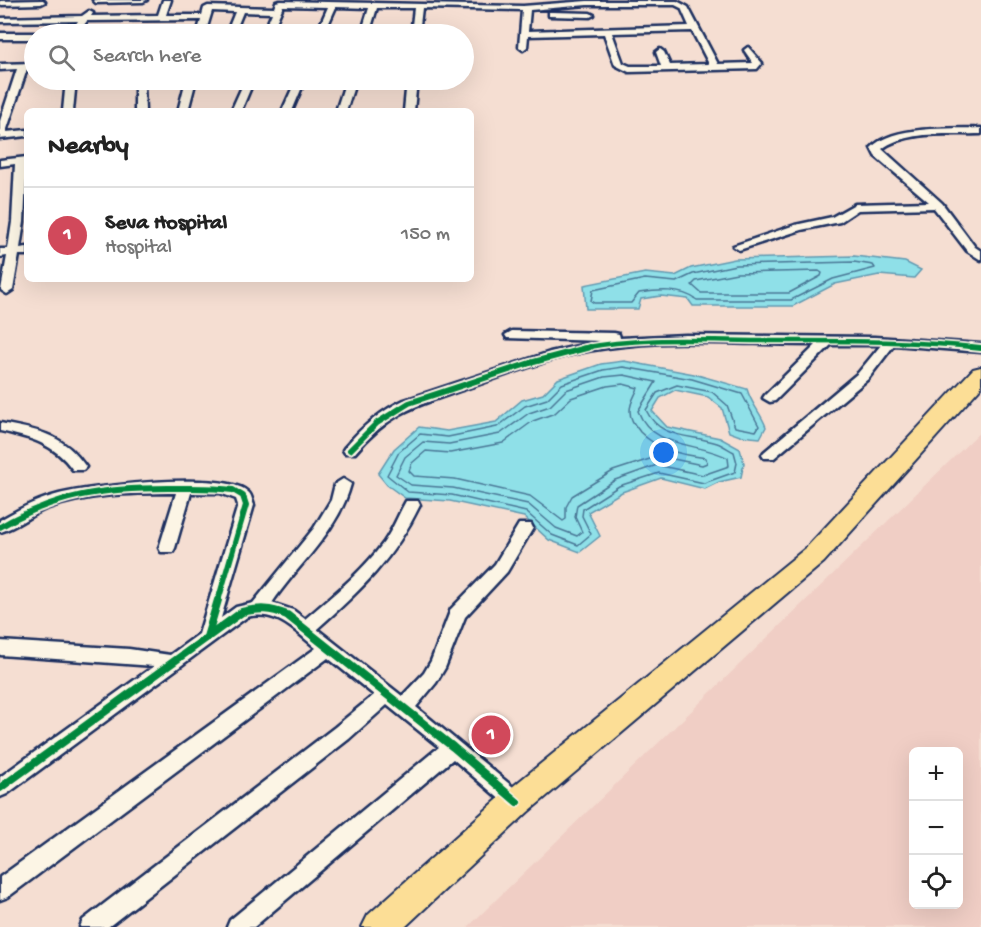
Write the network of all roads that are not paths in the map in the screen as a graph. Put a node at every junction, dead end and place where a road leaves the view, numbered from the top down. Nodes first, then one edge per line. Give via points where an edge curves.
1 (143, 0) edge
2 (167, 0) edge
3 (42, 1) edge
4 (97, 1) edge
5 (0, 3) edge
6 (587, 3) junction
7 (279, 5) edge
8 (333, 5) junction
9 (374, 5) junction
10 (418, 6) junction
11 (208, 8) edge
12 (240, 10) junction
13 (526, 11) junction
14 (590, 15) junction
15 (161, 17) junction
16 (30, 19) junction
17 (85, 19) junction
18 (0, 20) edge
19 (81, 24) edge
20 (204, 24) edge
21 (234, 24) edge
22 (271, 24) edge
23 (324, 24) edge
24 (368, 24) edge
25 (417, 24) edge
26 (695, 28) junction
27 (607, 31) junction
28 (595, 32) junction
29 (524, 34) junction
30 (0, 36) edge
31 (24, 36) edge
32 (523, 47) dead end
33 (748, 50) dead end
34 (660, 51) dead end
35 (23, 66) joint
36 (0, 67) edge
37 (715, 67) junction
38 (667, 69) junction
39 (70, 90) edge
40 (139, 90) edge
41 (188, 90) edge
42 (245, 90) edge
43 (296, 90) edge
44 (348, 90) edge
45 (411, 90) edge
46 (68, 108) edge
47 (140, 108) edge
48 (184, 108) edge
49 (237, 108) edge
50 (288, 108) edge
51 (342, 108) edge
52 (409, 108) edge
53 (981, 131) edge
54 (24, 134) edge
55 (0, 136) edge
56 (24, 160) edge
57 (0, 163) edge
58 (938, 205) junction
59 (22, 222) edge
60 (739, 246) dead end
61 (21, 251) edge
62 (0, 253) edge
63 (981, 256) edge
64 (7, 290) dead end
65 (512, 335) dead end
66 (827, 341) junction
67 (634, 342) junction
68 (890, 342) junction
69 (981, 348) edge
70 (981, 374) edge
71 (770, 398) dead end
72 (0, 427) edge
73 (350, 450) dead end
74 (769, 455) dead end
75 (78, 467) dead end
76 (343, 484) dead end
77 (185, 488) junction
78 (412, 505) dead end
79 (0, 527) edge
80 (525, 528) dead end
81 (167, 548) dead end
82 (259, 608) junction
83 (305, 629) junction
84 (207, 637) junction
85 (0, 648) edge
86 (329, 648) junction
87 (172, 662) junction
88 (387, 695) junction
89 (403, 708) junction
90 (453, 747) junction
91 (0, 788) edge
92 (517, 802) junction
93 (0, 890) edge
94 (91, 927) edge
95 (238, 927) edge
96 (380, 927) edge

1 - 4 street
2 - 15 street
3 - 5 street
3 - 16 street
4 - 17 street
6 - 13 street
6 - 14 street
6 - 26 street via 677,3 684,7
7 - 8 street
7 - 12 street
7 - 22 street
8 - 9 street
8 - 23 street
9 - 10 street
9 - 24 street
10 - 13 street
10 - 25 street
11 - 12 street
11 - 15 street
11 - 20 street
12 - 21 street
13 - 14 street
13 - 29 street
14 - 28 street
15 - 17 street
16 - 17 street
16 - 18 street
17 - 19 street
26 - 27 street
26 - 37 street
27 - 28 street
27 - 38 street via 623,67
28 - 29 street
29 - 32 street
30 - 31 street
33 - 37 street via 758,63 756,66
34 - 38 street
35 - 36 street
35 - 55 street
37 - 38 street
39 - 46 street
40 - 47 street
41 - 48 street
42 - 49 street
43 - 50 street
44 - 51 street
45 - 52 street
53 - 58 street via 909,136 880,143 876,148
54 - 55 street
56 - 57 street
56 - 59 street
58 - 60 street via 855,207 836,220
58 - 63 street via 971,249
59 - 61 street
61 - 62 street
61 - 64 street
65 - 67 street via 606,336
66 - 67 street
66 - 68 street
66 - 71 street
67 - 73 street via 552,356 409,403 374,424
68 - 69 street
68 - 74 street via 863,376
70 - 92 main road via 815,555
72 - 75 street via 57,442 72,455
76 - 82 street via 336,509
77 - 79 street via 130,489 61,499
77 - 81 street
77 - 84 street via 233,490 243,496 246,505
78 - 83 street via 401,530 373,569
80 - 89 street via 501,568 457,614 439,663
82 - 83 street via 287,615
82 - 84 street via 242,612
83 - 86 street
84 - 87 street
85 - 87 street
86 - 88 street
86 - 93 street
87 - 91 street
88 - 89 street
88 - 94 street
89 - 90 street
90 - 92 street
90 - 95 street
92 - 96 main road

